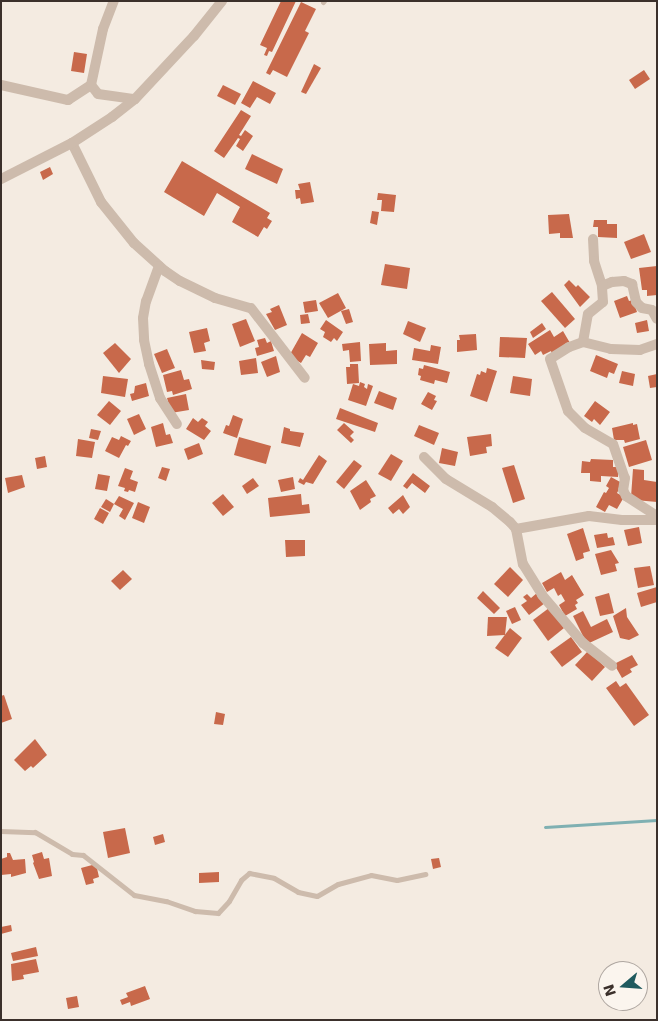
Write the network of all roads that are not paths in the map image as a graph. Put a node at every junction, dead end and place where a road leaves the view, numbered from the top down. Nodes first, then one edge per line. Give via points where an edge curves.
1 (114, 1) edge
2 (222, 1) edge
3 (1, 85) edge
4 (91, 85) junction
5 (135, 99) junction
6 (72, 143) junction
7 (1, 179) edge
8 (593, 239) dead end
9 (159, 266) junction
10 (602, 286) junction
11 (657, 319) edge
12 (583, 342) junction
13 (657, 344) edge
14 (305, 378) dead end
15 (177, 424) dead end
16 (424, 457) dead end
17 (657, 518) edge
18 (516, 529) junction
19 (612, 666) dead end
20 (1, 831) edge
21 (425, 874) dead end

1 - 4 street via 103,28
2 - 5 street
3 - 4 street via 68,100
4 - 5 street via 98,94
5 - 6 street
6 - 7 street
6 - 9 street via 108,213
8 - 10 street via 594,261
9 - 14 street via 180,281 216,298 251,308
9 - 15 street via 146,301 144,340 160,398
10 - 11 street via 624,281 632,284 636,302 642,308 652,310
10 - 12 street via 603,302 588,314
12 - 13 street via 640,350
12 - 17 street via 550,359 568,411 585,428 613,444 625,478 623,490 626,496
16 - 18 street via 446,479 492,507
17 - 18 street via 622,520 589,516
18 - 19 street via 523,564 542,595 583,643
20 - 21 lane via 36,832 72,854 83,855 134,896 166,901 195,912 218,913 240,880 249,873 274,878 298,892 317,896 338,884 371,875 397,880

